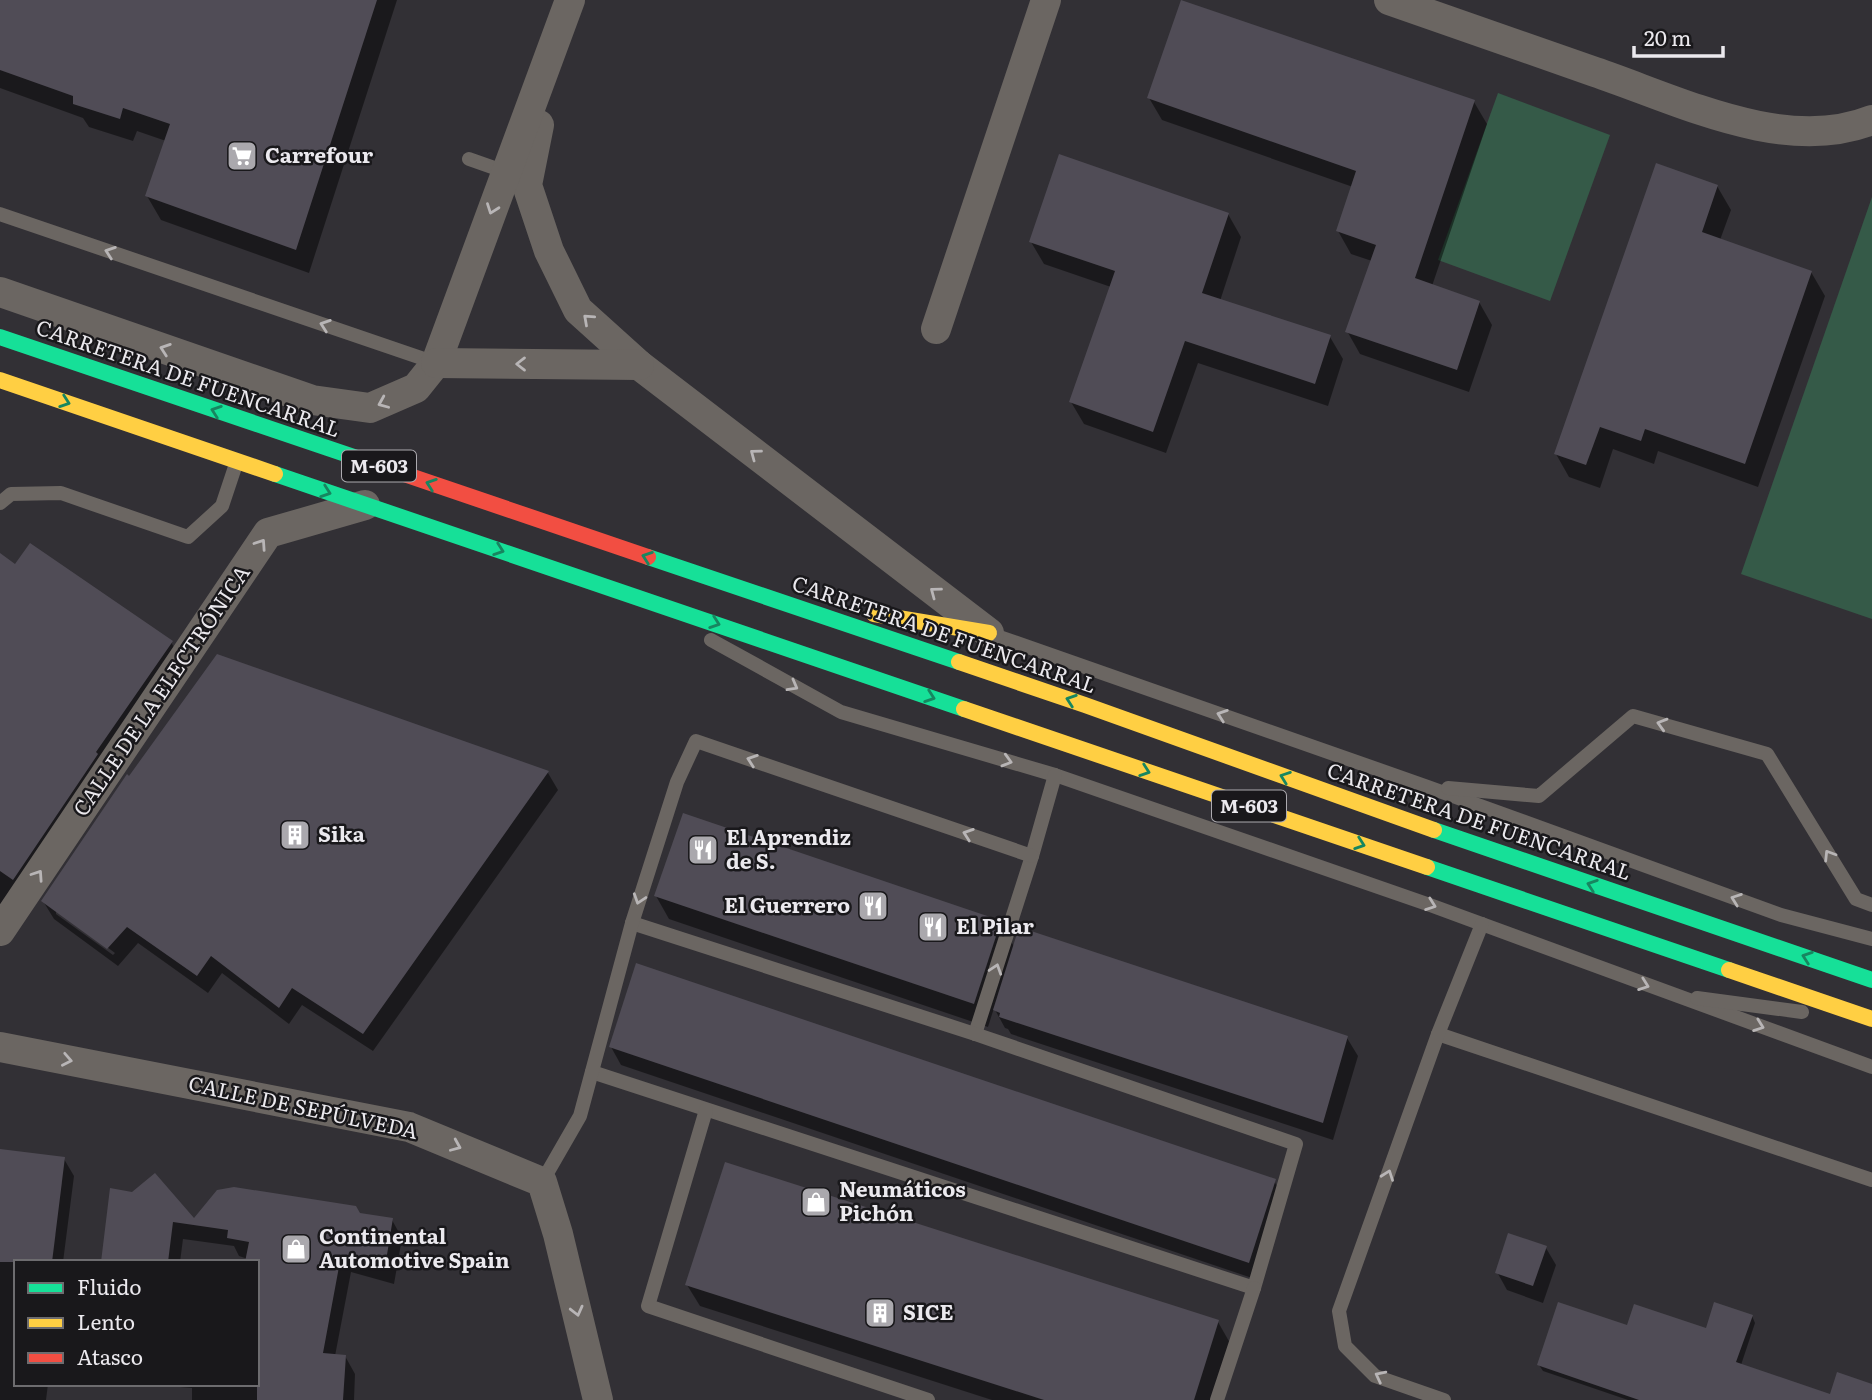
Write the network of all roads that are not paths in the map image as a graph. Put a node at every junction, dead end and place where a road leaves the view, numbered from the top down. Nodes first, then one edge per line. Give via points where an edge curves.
1 (570, 0) edge
2 (1046, 0) edge
3 (1389, 0) edge
4 (559, 30) junction
5 (1872, 120) edge
6 (469, 159) dead end
7 (506, 172) junction
8 (0, 214) edge
9 (0, 292) edge
10 (936, 329) dead end
11 (0, 337) edge
12 (436, 363) junction
13 (639, 365) junction
14 (4, 385) edge
15 (237, 461) junction
16 (0, 503) edge
17 (365, 505) junction
18 (627, 593) junction
19 (758, 595) junction
20 (989, 634) junction
21 (1055, 775) junction
22 (1428, 787) junction
23 (1032, 856) junction
24 (1872, 905) edge
25 (632, 923) junction
26 (1482, 924) junction
27 (0, 931) edge
28 (1872, 939) edge
29 (1872, 979) edge
30 (1672, 995) junction
31 (1872, 1020) edge
32 (975, 1034) junction
33 (1438, 1034) junction
34 (0, 1047) edge
35 (1872, 1067) edge
36 (592, 1072) junction
37 (706, 1110) junction
38 (1872, 1180) edge
39 (542, 1182) junction
40 (1254, 1287) junction
41 (598, 1400) edge
42 (928, 1400) edge
43 (1217, 1400) edge
44 (1444, 1400) edge

1 - 4 street
2 - 10 street
3 - 5 street via 1701,112 1779,130 1829,132
4 - 7 street
13 -> 4 street via 578,310 549,251 527,185
6 - 7 lane
7 -> 12 street
12 -> 8 lane
12 -> 9 street via 416,388 370,408 312,400
19 -> 11 highway, CARRETERA DE FUENCARRAL / M-603
13 -> 12 street
20 -> 13 street
14 -> 15 highway, M-603
15 - 16 lane via 222,506 188,537 61,492 11,494
15 -> 17 highway, M-603
17 -> 18 highway, M-603
27 -> 17 street, CALLE DE LA ELECTRÓNICA via 268,533
18 -> 21 lane via 841,712
18 -> 31 highway, M-603
19 - 20 highway
29 -> 19 highway, CARRETERA DE FUENCARRAL / M-603
22 -> 20 lane
21 - 23 lane
21 -> 26 lane
24 -> 22 lane via 1856,899 1767,754 1633,716 1539,796
28 -> 22 lane via 1781,915
23 -> 25 lane via 696,741 677,782
32 -> 23 lane
25 - 32 lane
25 - 36 lane
26 -> 30 lane
26 - 33 lane
30 - 31 lane
30 -> 35 lane
32 - 40 lane via 1296,1144
33 - 38 lane
44 -> 33 lane via 1375,1376 1345,1346 1339,1311
34 -> 39 street, CALLE DE SEPÚLVEDA via 408,1127
36 - 37 lane
36 - 39 lane via 580,1116
37 - 40 lane
37 - 42 lane via 648,1306
39 -> 41 street
40 - 43 lane

